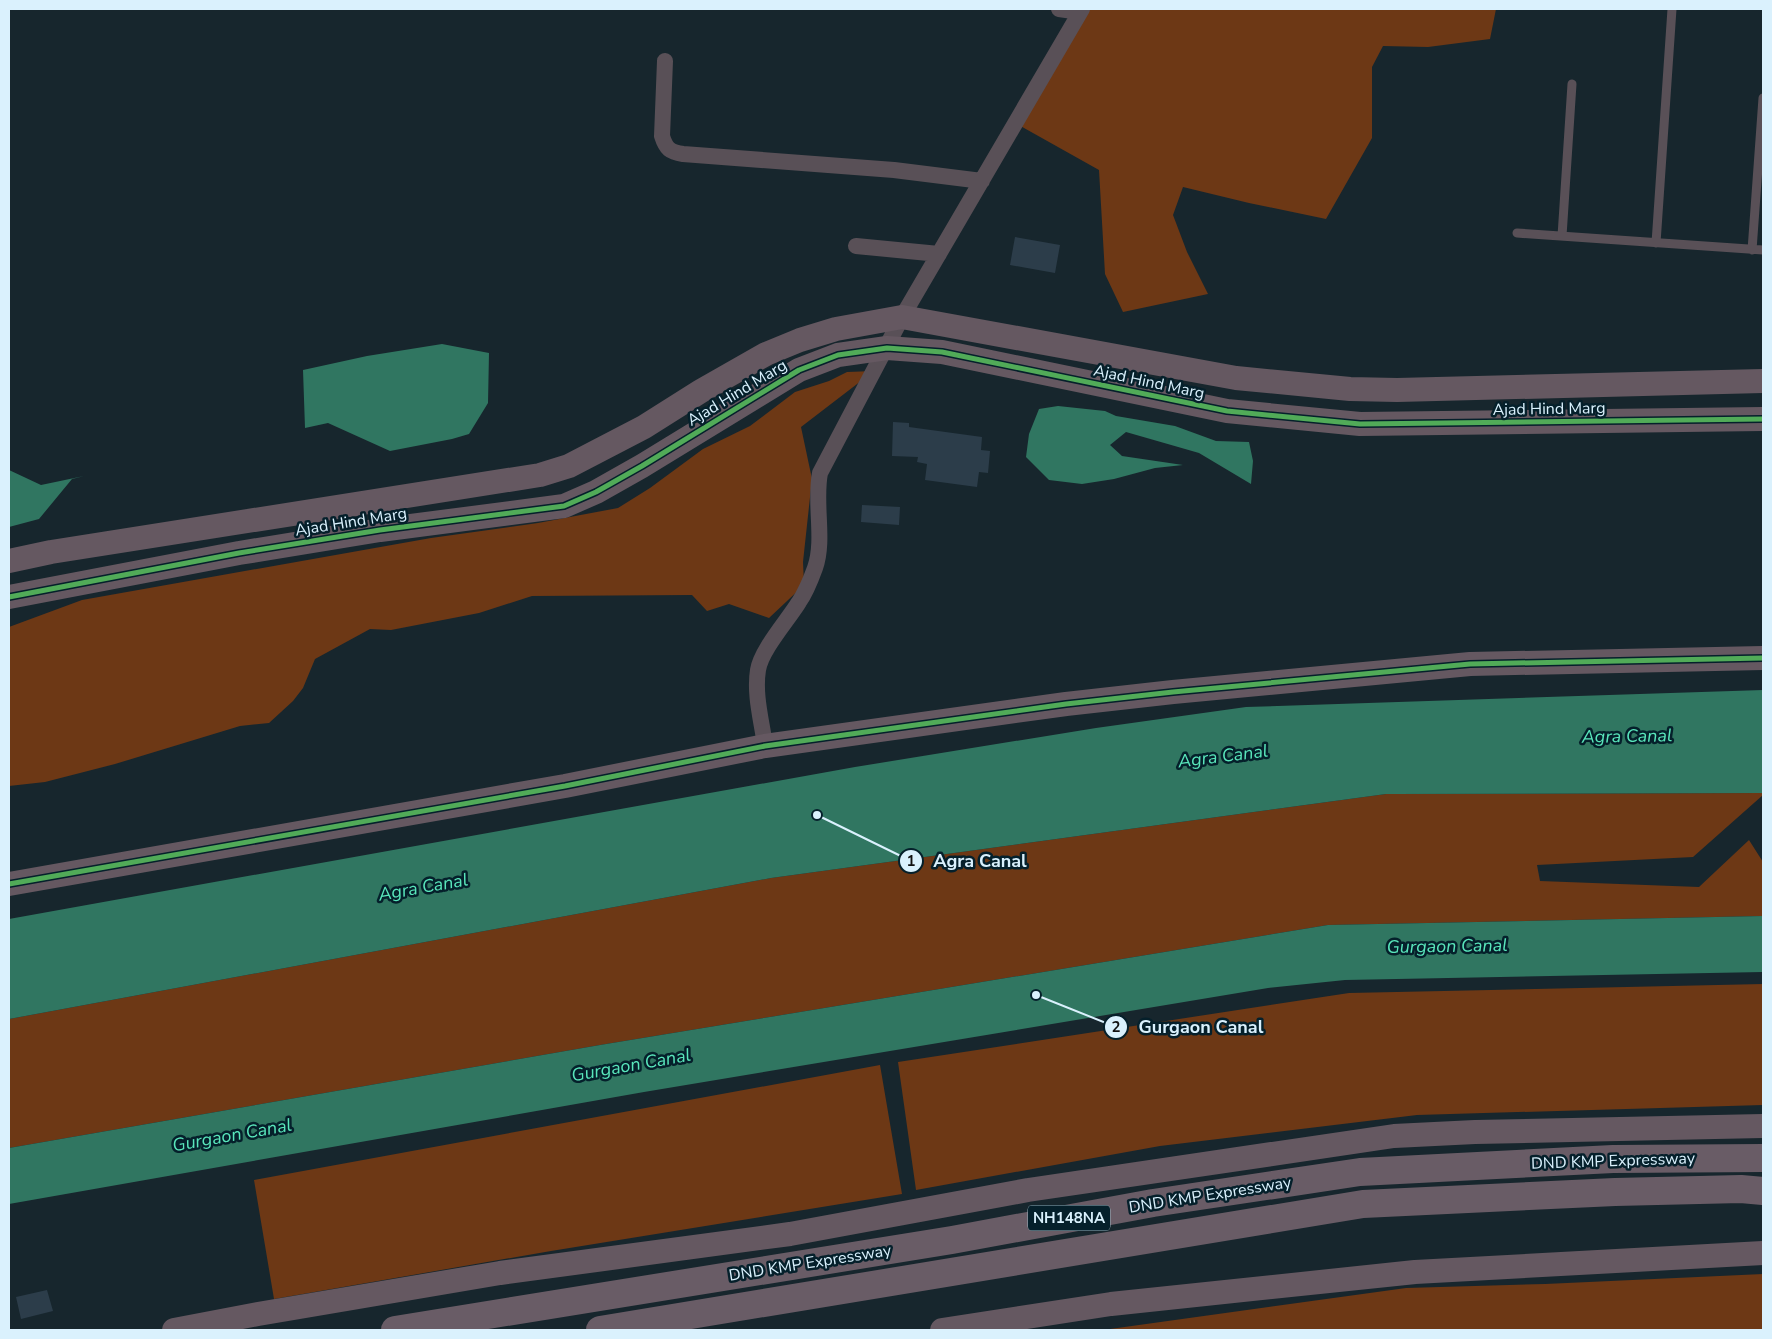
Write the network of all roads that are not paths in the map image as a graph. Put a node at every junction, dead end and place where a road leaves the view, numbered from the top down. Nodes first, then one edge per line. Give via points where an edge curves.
1 (1059, 9) edge
2 (1672, 9) edge
3 (1081, 10) edge
4 (665, 61) dead end
5 (1572, 84) dead end
6 (1763, 98) edge
7 (982, 181) junction
8 (1517, 233) dead end
9 (1562, 236) junction
10 (1656, 243) junction
11 (856, 246) dead end
12 (1752, 250) junction
13 (1763, 250) edge
14 (939, 254) junction
15 (902, 317) junction
16 (887, 348) junction
17 (1763, 381) edge
18 (1763, 419) edge
19 (9, 561) edge
20 (9, 598) edge
21 (1763, 658) edge
22 (765, 746) junction
23 (9, 884) edge
24 (1763, 1126) edge
25 (1763, 1158) edge
26 (1763, 1191) edge
27 (1763, 1254) edge
28 (174, 1330) edge
29 (395, 1330) edge
30 (600, 1330) edge
31 (942, 1330) edge

1 - 3 street
2 - 10 lane
3 - 7 street
4 - 7 street via 662,136 671,152 894,170
5 - 9 lane
6 - 12 lane
7 - 14 street
8 - 9 lane
9 - 10 lane
10 - 12 lane
11 - 14 street
12 - 13 lane
14 - 15 street
15 - 16 street
15 - 17 street via 1236,378 1350,389
15 - 19 street via 836,329 766,354 636,431 569,466 540,475
16 - 18 street, Ajad Hind Marg via 942,352 1227,411 1360,424
16 - 20 street, Ajad Hind Marg via 838,355 799,370 642,466 564,506 249,551
16 - 22 street via 820,473 817,487 819,553 815,567 801,600 763,656 758,669 757,687
21 - 22 street via 1470,664 1066,704
22 - 23 street via 565,786
24 - 28 street via 1394,1136 1028,1190 790,1234 500,1274
25 - 29 highway, DND KMP Expressway / NH148NA via 1614,1159 1360,1172 1153,1203 943,1241
26 - 30 highway, DND KMP Expressway / NH148NA via 1615,1192 1362,1204
27 - 31 street via 1415,1272 1111,1304

